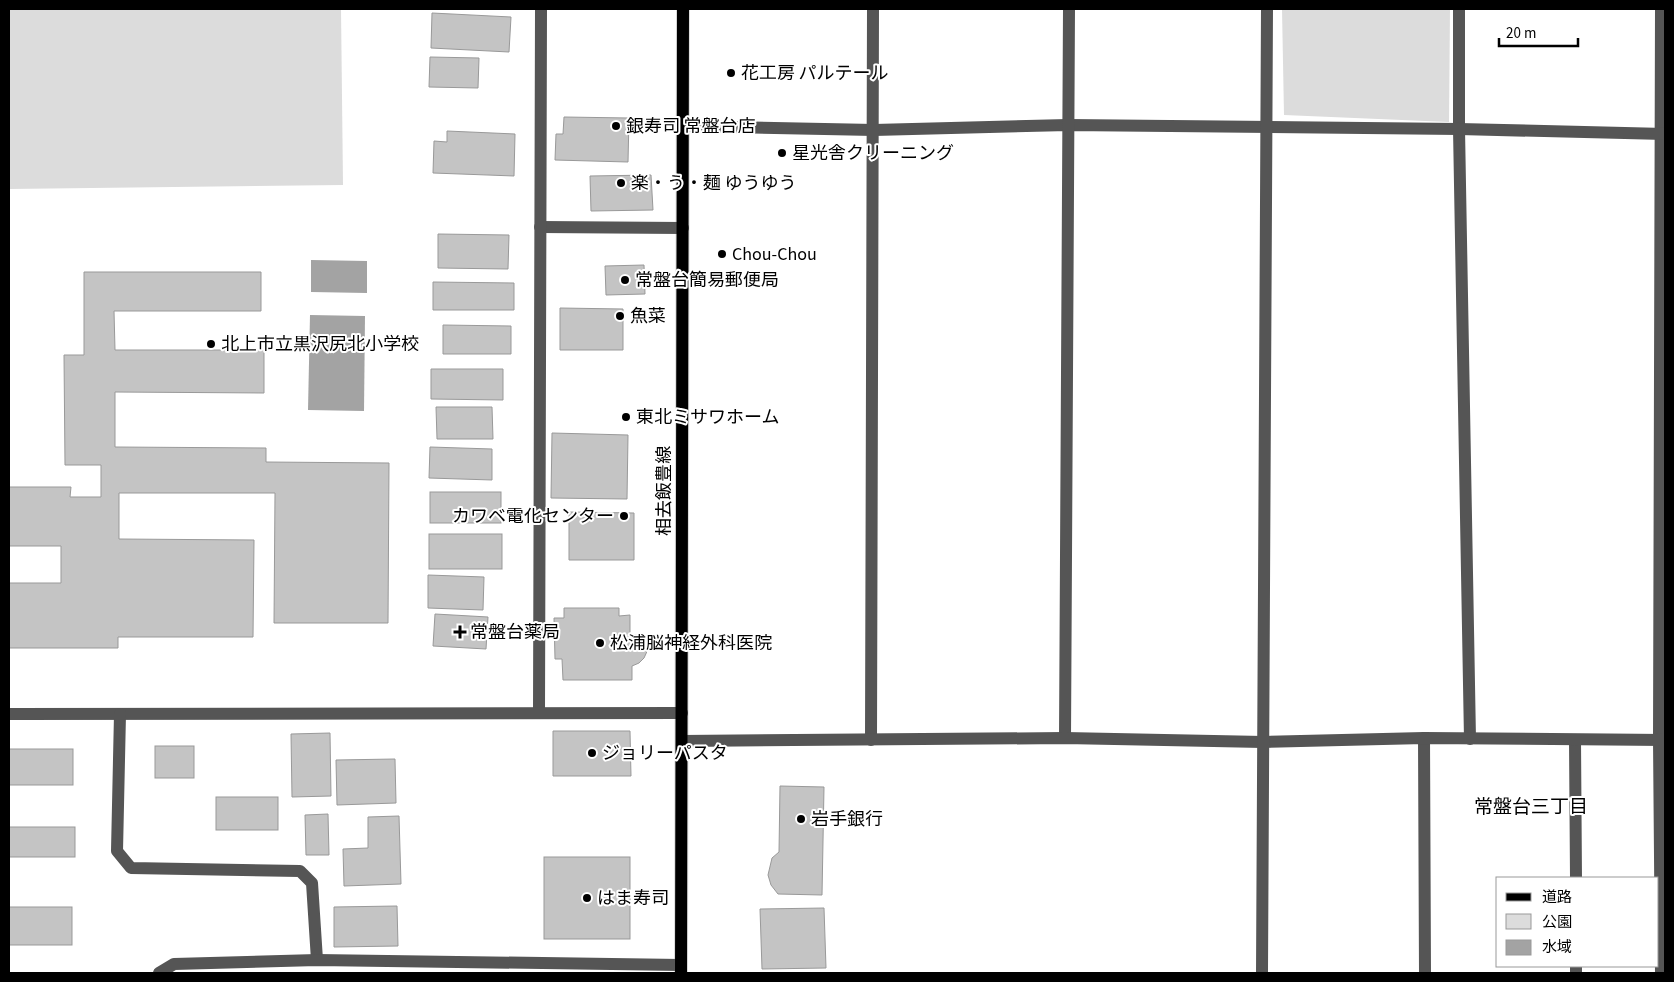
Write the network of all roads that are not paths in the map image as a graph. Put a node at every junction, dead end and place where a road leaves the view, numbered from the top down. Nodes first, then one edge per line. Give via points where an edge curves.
1 (541, 9) edge
2 (683, 9) edge
3 (873, 9) edge
4 (1069, 9) edge
5 (1267, 9) edge
6 (1459, 9) edge
7 (1660, 9) edge
8 (1068, 125) junction
9 (683, 126) junction
10 (1266, 127) junction
11 (1459, 129) junction
12 (874, 130) junction
13 (1663, 134) edge
14 (540, 227) junction
15 (682, 228) junction
16 (1662, 464) edge
17 (682, 713) junction
18 (9, 714) edge
19 (120, 714) junction
20 (538, 714) junction
21 (1065, 738) junction
22 (1424, 738) junction
23 (1470, 739) junction
24 (871, 740) junction
25 (1575, 740) junction
26 (1662, 740) edge
27 (682, 741) junction
28 (1263, 742) junction
29 (1576, 877) edge
30 (317, 960) junction
31 (681, 969) edge
32 (159, 973) edge
33 (1262, 973) edge
34 (1425, 973) edge
35 (1661, 973) edge

1 - 14 street
2 - 9 main road, 相去飯豊線
3 - 12 street
4 - 8 street
5 - 10 street
6 - 11 street
7 - 13 street
8 - 10 street
8 - 12 street
8 - 21 street
9 - 12 street
9 - 15 main road, 相去飯豊線
10 - 11 street
10 - 28 street
11 - 13 street
11 - 23 street
12 - 24 street
13 - 16 street
14 - 15 street
14 - 20 street
15 - 17 main road, 相去飯豊線
16 - 26 street
17 - 20 street
17 - 27 main road, 相去飯豊線
18 - 19 street
19 - 20 street
19 - 30 street via 117,851 131,868 300,871 312,883
21 - 24 street
21 - 28 street
22 - 23 street
22 - 28 street
22 - 34 street
23 - 25 street
24 - 27 street
25 - 26 street
25 - 29 street
26 - 35 street
27 - 31 main road, 相去飯豊線
28 - 33 street
30 - 31 street
30 - 32 street via 174,964

